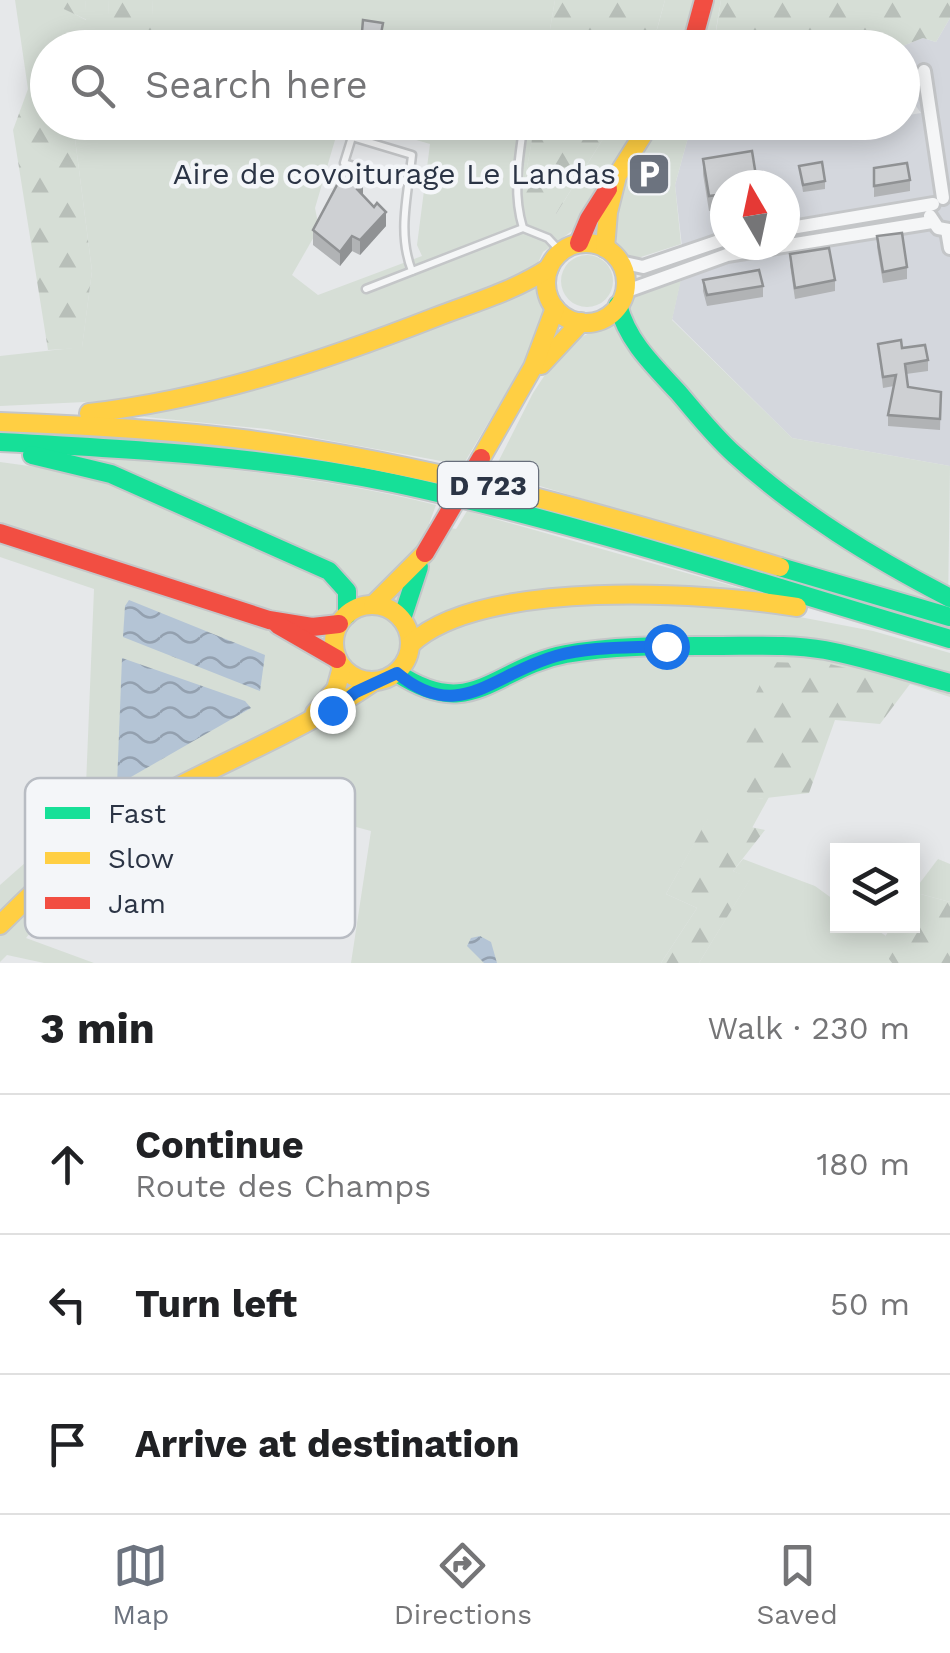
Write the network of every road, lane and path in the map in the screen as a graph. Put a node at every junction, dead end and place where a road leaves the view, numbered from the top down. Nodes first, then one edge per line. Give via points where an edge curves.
1 (704, 0) edge
2 (696, 30) edge
3 (924, 71) dead end
4 (351, 140) edge
5 (362, 140) edge
6 (522, 140) edge
7 (640, 140) edge
8 (618, 176) junction
9 (410, 183) junction
10 (942, 200) edge
11 (932, 222) junction
12 (800, 225) edge
13 (522, 228) junction
14 (948, 230) edge
15 (579, 243) junction
16 (710, 244) edge
17 (606, 248) junction
18 (950, 248) edge
19 (560, 252) junction
20 (620, 262) junction
21 (549, 268) junction
22 (412, 270) junction
23 (366, 289) dead end
24 (622, 299) junction
25 (555, 308) junction
26 (581, 322) junction
27 (527, 380) junction
28 (6, 422) edge
29 (0, 442) edge
30 (0, 454) edge
31 (0, 533) edge
32 (425, 552) junction
33 (950, 598) edge
34 (373, 605) junction
35 (864, 614) junction
36 (950, 618) edge
37 (343, 619) junction
38 (402, 619) junction
39 (269, 620) junction
40 (950, 639) edge
41 (411, 644) junction
42 (340, 663) junction
43 (397, 673) junction
44 (374, 682) junction
45 (950, 684) edge
46 (300, 725) junction
47 (196, 778) edge
48 (25, 900) edge
49 (0, 925) edge

1 - 2 main road
3 - 10 street
4 - 9 lane via 344,163
5 - 9 lane via 412,155
6 - 13 lane via 516,202
7 - 8 main road
8 - 15 main road
8 - 17 main road
9 - 22 lane via 404,246
10 - 11 street via 930,213
10 - 12 street
11 - 14 street
11 - 24 street via 727,255
13 - 19 lane via 548,238
13 - 22 lane
14 - 18 street
15 - 17 main road
15 - 19 main road
16 - 20 street via 643,268
17 - 20 main road
19 - 21 main road
20 - 24 main road
21 - 25 main road via 546,289
21 - 28 main road via 268,380 170,403 30,414
22 - 23 lane
24 - 26 main road via 602,319
24 - 33 main road via 622,327 732,452 810,517
25 - 26 main road
25 - 27 main road
26 - 27 main road
27 - 32 main road, bridge
28 - 36 main road, D 723 via 194,432 401,464
29 - 35 main road, D 723 via 184,452 392,483
30 - 37 main road via 112,474 255,536 340,580 347,590
31 - 39 main road
32 - 34 main road
32 - 38 main road
34 - 37 main road
34 - 38 main road
35 - 40 main road, D 723
35 - 41 main road via 718,596 619,594 451,619
37 - 39 main road via 312,627
37 - 42 main road via 335,635
38 - 41 main road
39 - 42 main road
41 - 43 main road
42 - 44 main road
42 - 46 main road via 336,689
43 - 44 main road
43 - 45 main road via 426,693 452,697 559,655 781,646 822,649
44 - 46 main road
46 - 47 main road
48 - 49 main road

